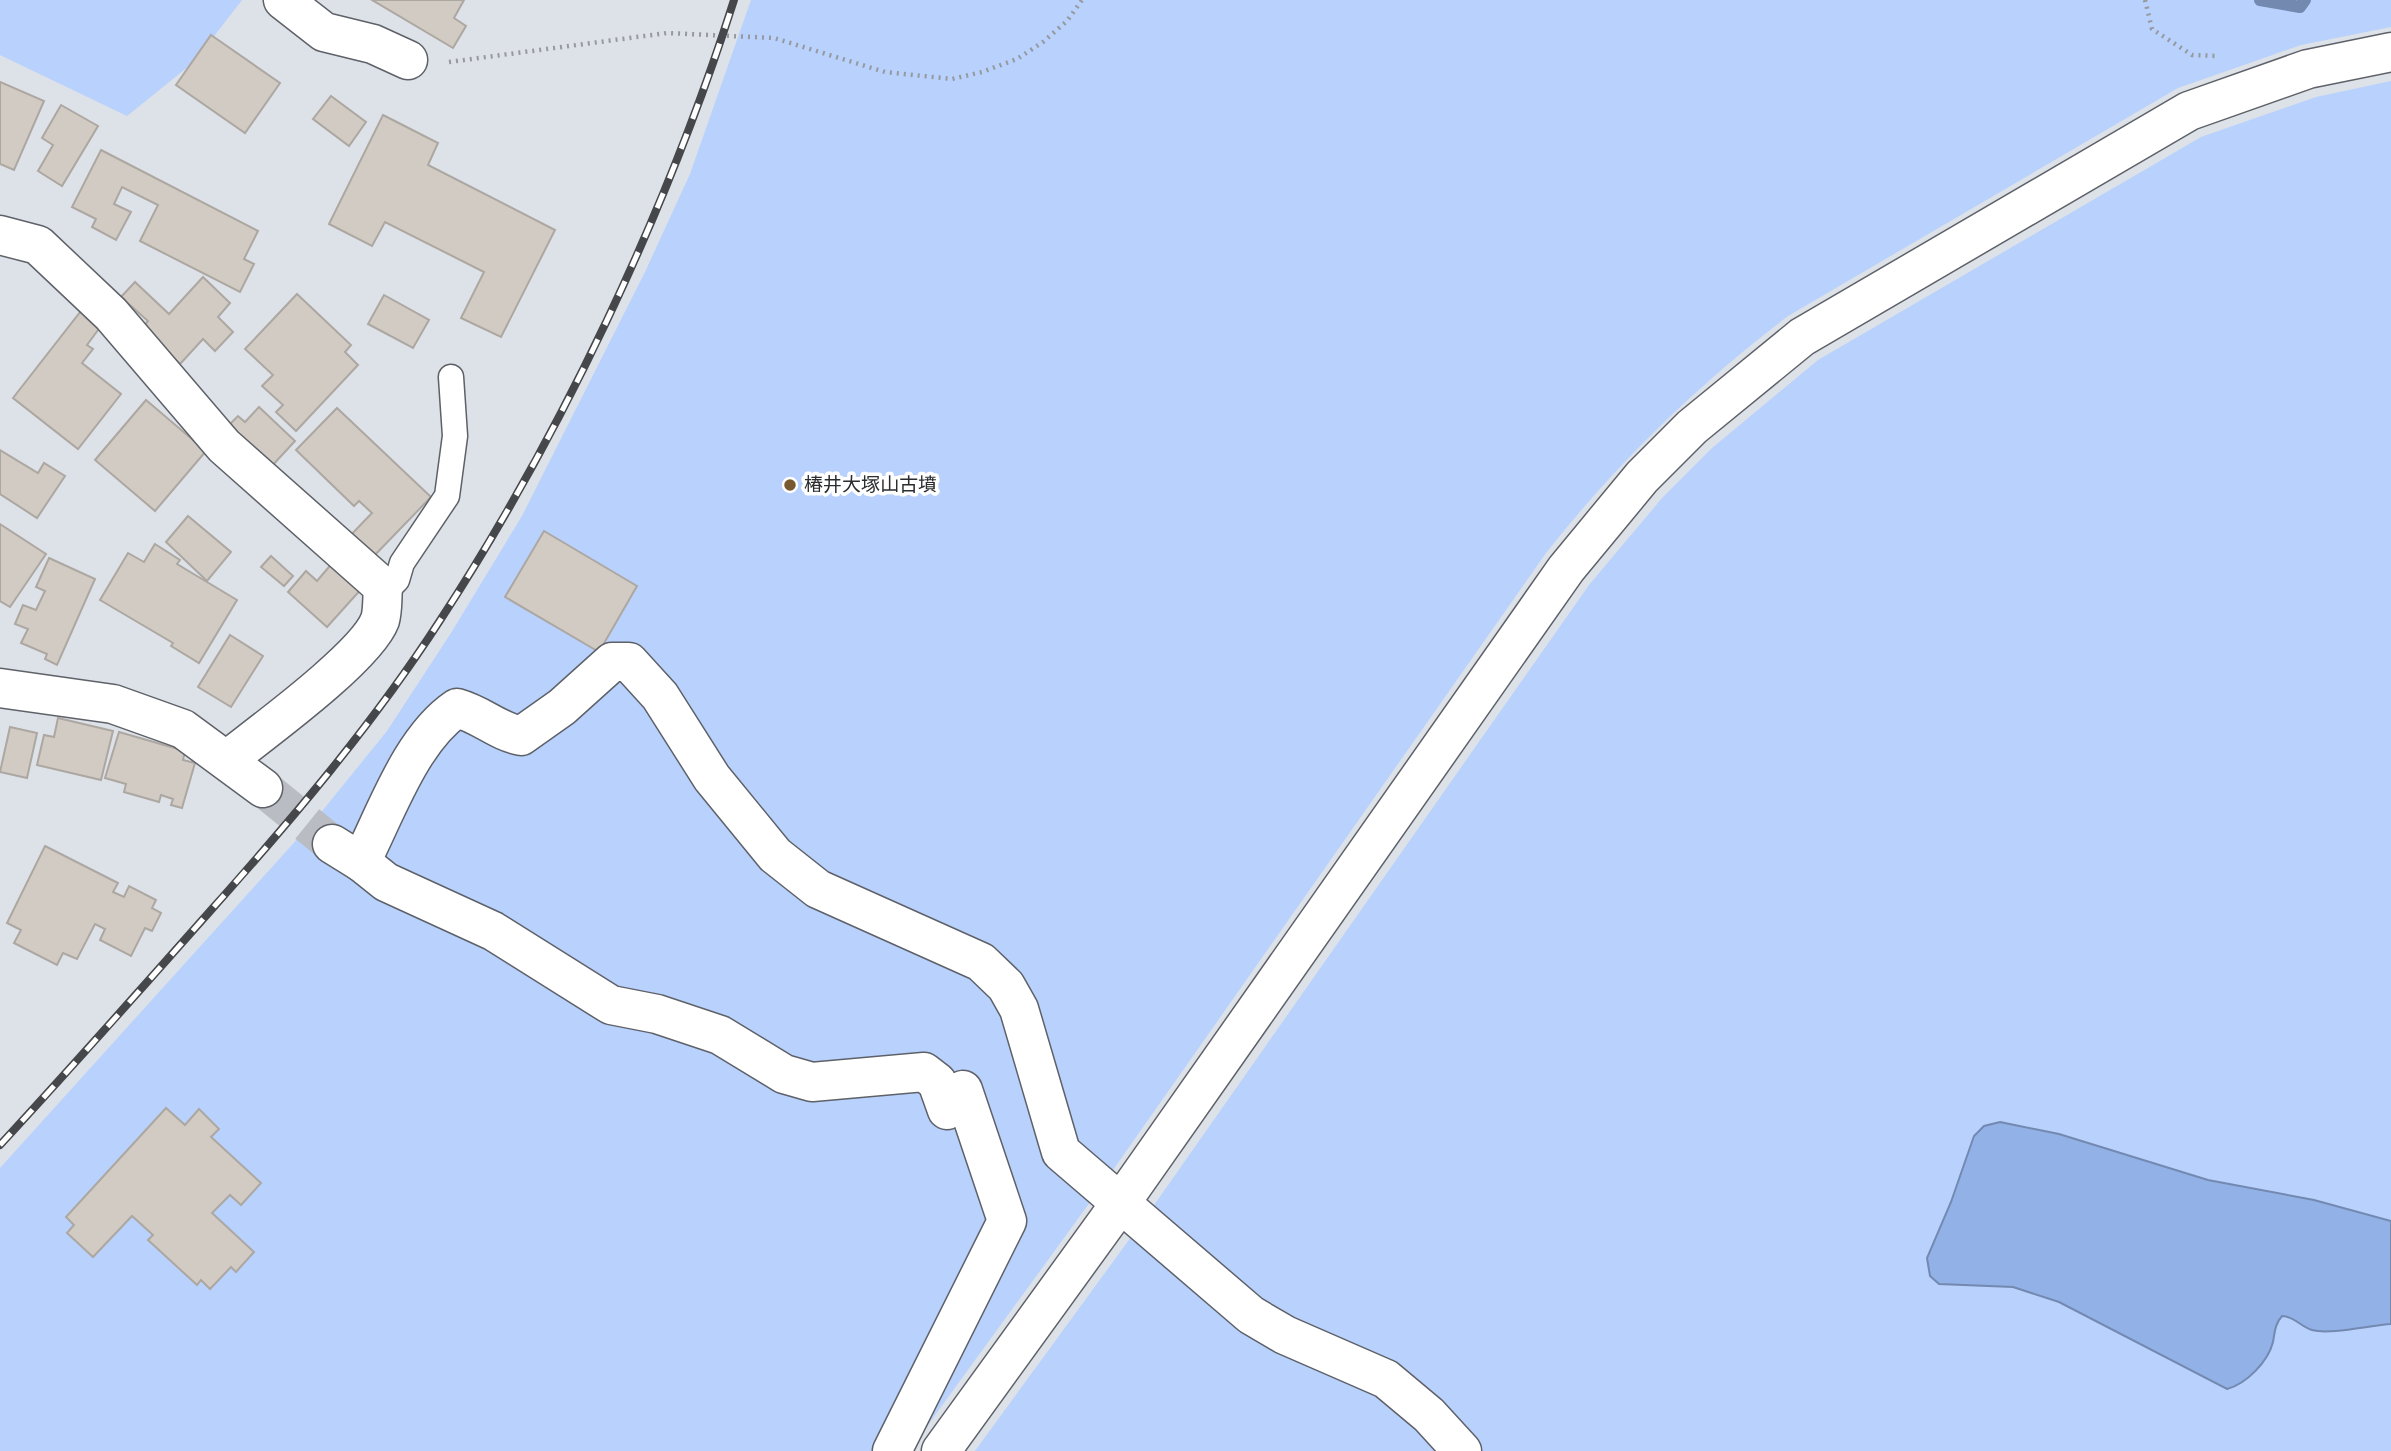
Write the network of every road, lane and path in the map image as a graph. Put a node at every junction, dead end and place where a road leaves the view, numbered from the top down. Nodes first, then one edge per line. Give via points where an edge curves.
1 (283, 0) edge
2 (1082, 0) edge
3 (2145, 0) edge
4 (2391, 52) edge
5 (2219, 56) dead end
6 (408, 60) joint
7 (0, 235) edge
8 (451, 377) dead end
9 (382, 595) junction
10 (0, 688) edge
11 (227, 760) junction
12 (263, 788) tunnel mouth
13 (1122, 1201) junction
14 (892, 1451) edge
15 (941, 1451) edge
16 (1462, 1451) edge

1 - 6 street via 324,32 373,44
2 - 6 path via 1067,21 1017,59 952,79 885,72 774,38 667,33 455,63
3 - 5 path via 2152,29 2192,55
4 - 13 street via 2308,69 2189,111 1802,337 1692,427 1642,477 1566,569
7 - 9 street via 38,245 111,314 224,446 383,587
8 - 9 lane via 455,436 447,496 402,563 397,580
9 - 11 street via 380,619 368,641
10 - 11 street via 113,704 183,729
11 - 12 street
13 - 14 street via 1061,1152 1019,1009 1006,986 981,962 818,889 775,855 712,778 660,696 629,662 612,662 521,736 457,708 441,719 346,853 386,882 493,931 611,1004 720,1035 784,1074 812,1082 924,1072 937,1082 947,1110 964,1090 1007,1221
13 - 15 street
13 - 16 street via 1251,1315 1285,1335 1386,1379

